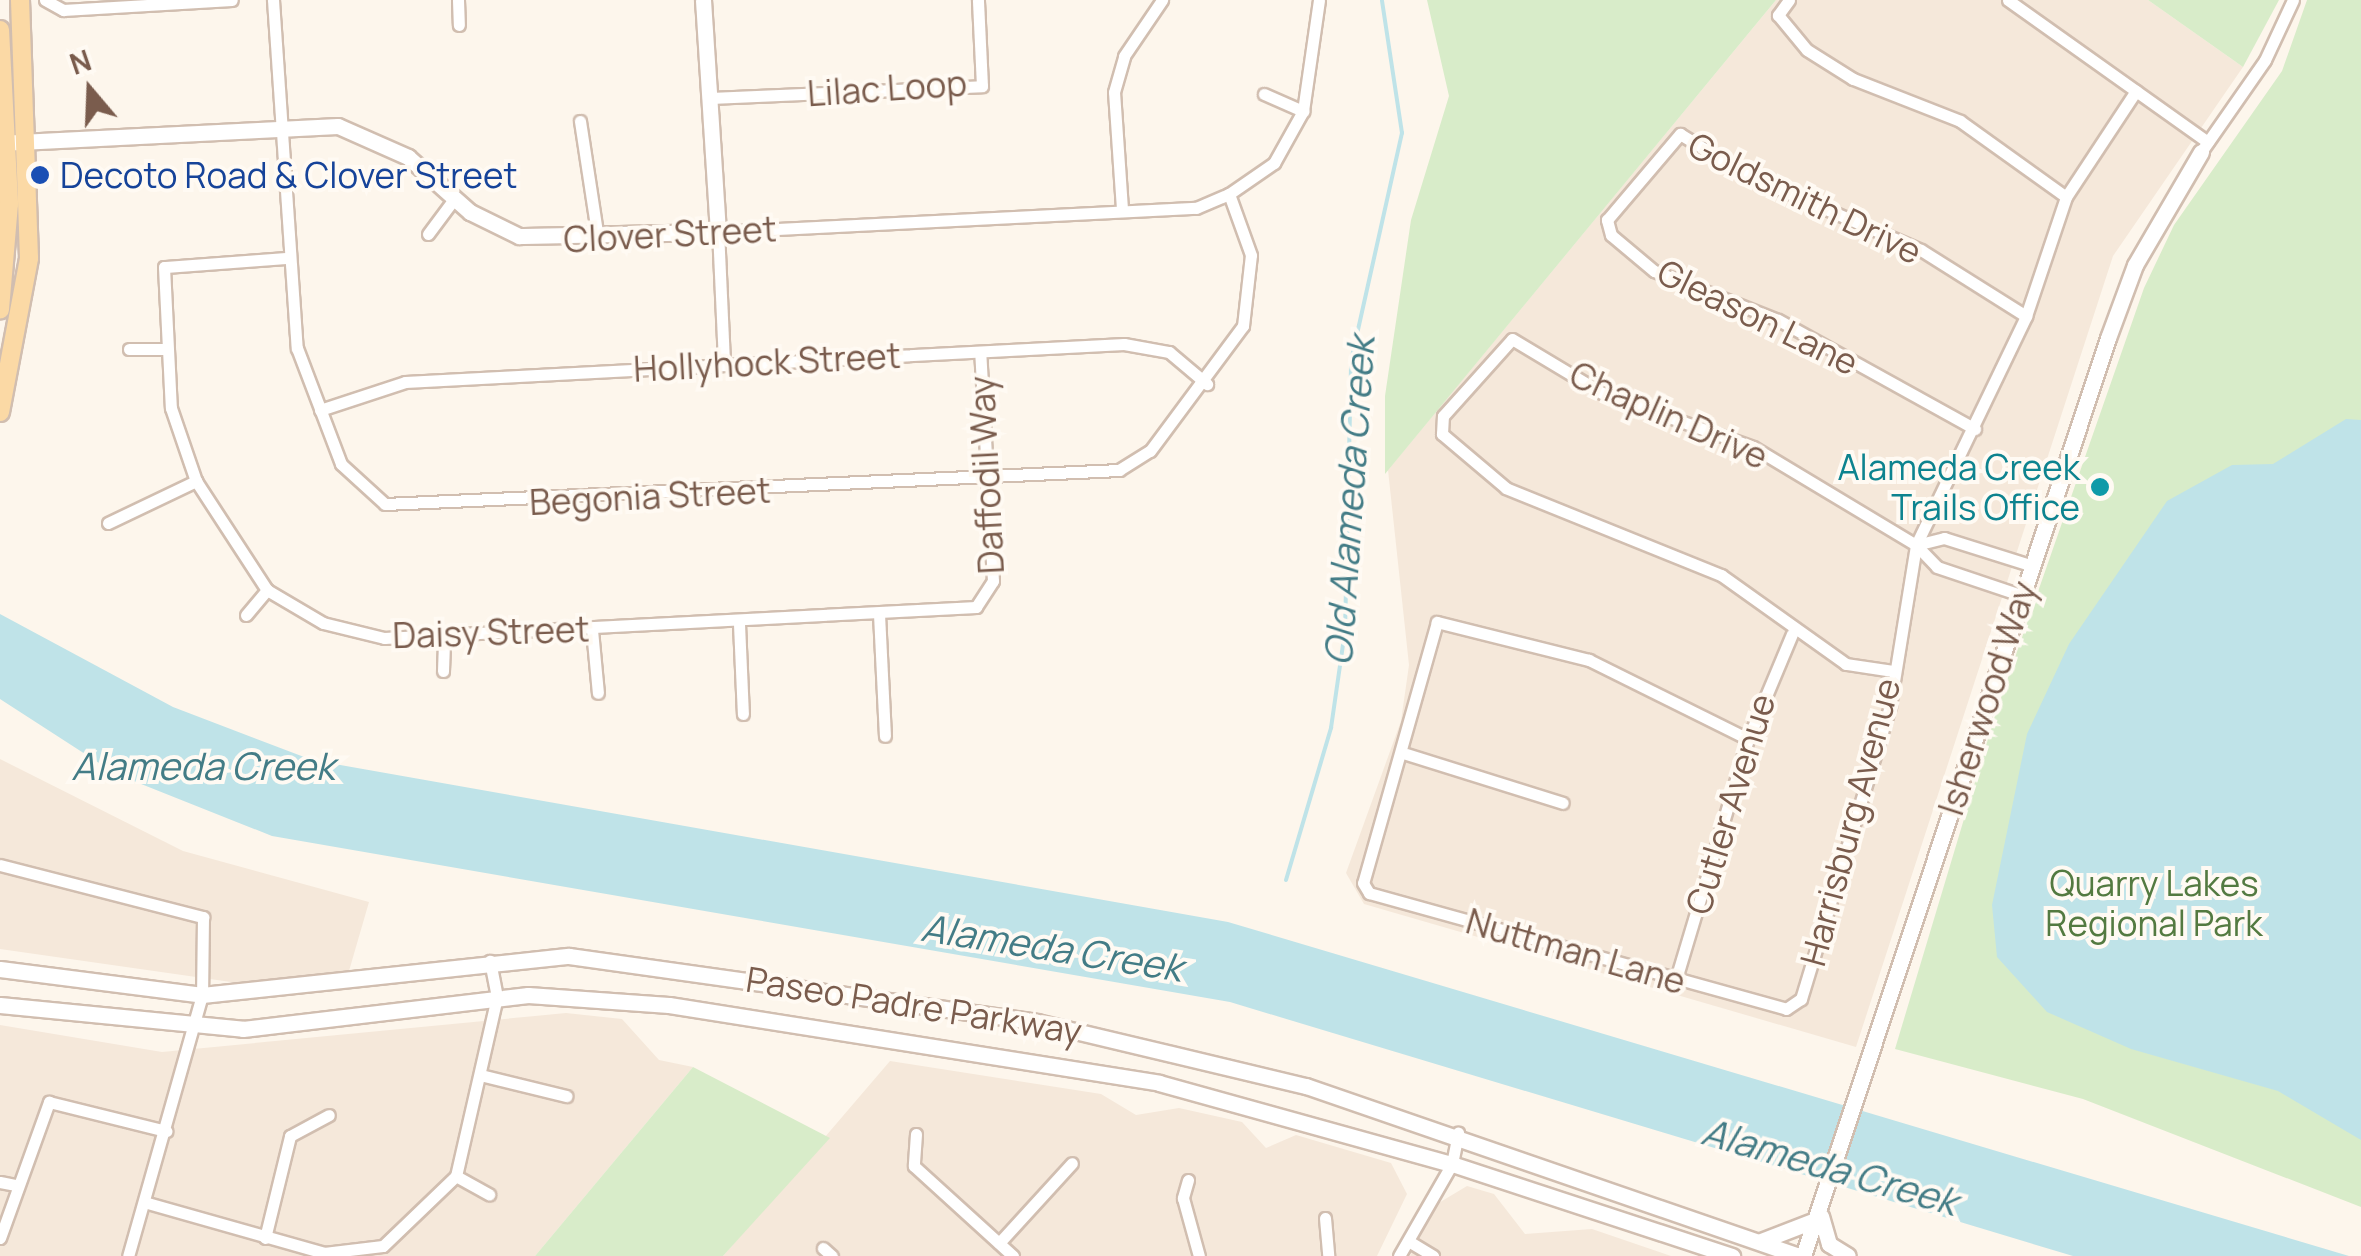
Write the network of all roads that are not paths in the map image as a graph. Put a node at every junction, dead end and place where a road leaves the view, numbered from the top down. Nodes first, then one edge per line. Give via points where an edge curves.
1 (20, 0) edge
2 (232, 0) edge
3 (273, 0) edge
4 (458, 0) edge
5 (704, 0) edge
6 (978, 0) edge
7 (1162, 0) edge
8 (1319, 0) edge
9 (1789, 0) edge
10 (2008, 0) edge
11 (2293, 0) edge
12 (190, 1) edge
13 (49, 3) edge
14 (459, 25) dead end
15 (0, 30) edge
16 (2136, 91) junction
17 (1264, 94) dead end
18 (710, 98) junction
19 (1303, 111) junction
20 (580, 121) dead end
21 (281, 127) junction
22 (28, 142) junction
23 (3, 143) edge
24 (2204, 147) junction
25 (1229, 194) junction
26 (2066, 197) junction
27 (454, 199) junction
28 (1122, 209) junction
29 (1607, 220) joint
30 (718, 232) junction
31 (428, 234) dead end
32 (598, 242) junction
33 (287, 258) junction
34 (0, 310) edge
35 (2026, 316) junction
36 (164, 349) junction
37 (129, 350) dead end
38 (980, 352) junction
39 (724, 362) junction
40 (1207, 384) junction
41 (320, 410) junction
42 (0, 412) edge
43 (1976, 429) junction
44 (986, 479) junction
45 (196, 481) junction
46 (108, 523) dead end
47 (1916, 545) junction
48 (2030, 565) junction
49 (267, 590) junction
50 (2020, 595) junction
51 (990, 598) joint
52 (879, 614) junction
53 (246, 615) dead end
54 (739, 624) junction
55 (592, 630) junction
56 (1792, 634) junction
57 (444, 638) junction
58 (1893, 670) junction
59 (443, 671) dead end
60 (598, 693) dead end
61 (743, 714) dead end
62 (885, 736) dead end
63 (1748, 740) junction
64 (1406, 754) junction
65 (1563, 803) dead end
66 (0, 865) edge
67 (490, 961) junction
68 (0, 969) edge
69 (1676, 979) junction
70 (202, 995) junction
71 (497, 997) junction
72 (1794, 1005) joint
73 (0, 1006) edge
74 (194, 1027) junction
75 (480, 1075) junction
76 (566, 1096) dead end
77 (330, 1115) dead end
78 (166, 1131) junction
79 (1458, 1133) junction
80 (916, 1134) dead end
81 (1072, 1163) dead end
82 (1452, 1164) junction
83 (456, 1176) junction
84 (1188, 1180) dead end
85 (0, 1182) edge
86 (15, 1185) junction
87 (489, 1194) dead end
88 (144, 1202) junction
89 (1821, 1215) junction
90 (1325, 1218) dead end
91 (0, 1238) edge
92 (265, 1238) junction
93 (1758, 1241) junction
94 (1410, 1242) junction
95 (999, 1243) junction
96 (385, 1251) edge
97 (128, 1256) edge
98 (1013, 1256) edge
99 (1199, 1256) edge
100 (1328, 1256) edge
101 (1398, 1256) edge
102 (1433, 1256) edge
103 (1732, 1256) edge
104 (1801, 1256) edge
105 (1848, 1256) edge

1 - 22 main road
2 - 12 street
3 - 21 street, Begonia Street
4 - 14 street
5 - 18 main road
6 - 18 street, Lilac Loop via 982,86
7 - 28 street via 1124,56 1114,92
8 - 19 street, Clover Street
9 - 26 street via 1778,15 1808,50 1854,79 1960,121
10 - 16 street
11 - 24 street
12 - 13 street
15 - 23 main road
16 - 24 street
16 - 26 street, Harrisburg Avenue
17 - 19 street
18 - 30 main road
19 - 25 street, Clover Street via 1274,162
20 - 32 street
21 - 22 main road, Clover Street
21 - 27 main road, Clover Street via 368,134
21 - 33 street, Begonia Street
22 - 23 main road, Clover Street
22 - 42 main road via 29,258
23 - 34 main road
24 - 48 main road, Isherwood Way via 2135,265
25 - 28 street, Clover Street via 1196,208
25 - 40 street, Begonia Street via 1252,255 1250,298 1231,354
26 - 35 street, Harrisburg Avenue
27 - 31 street
27 - 32 main road, Clover Street via 519,236
28 - 30 street, Clover Street
29 - 35 street, Goldsmith Drive via 1680,134 1748,175 1921,250
29 - 43 street, Gleason Lane via 1610,236 1654,271 1778,320
30 - 32 main road, Clover Street
30 - 39 street
33 - 36 street, Daisy Street via 164,267
33 - 41 street, Begonia Street via 297,348
35 - 43 street, Harrisburg Avenue
36 - 37 street
36 - 45 street, Daisy Street via 170,408
38 - 39 street, Hollyhock Street
38 - 40 street, Hollyhock Street via 1124,344 1169,352
38 - 44 street, Daffodil Way
39 - 41 street, Hollyhock Street via 405,382
40 - 44 street, Begonia Street via 1150,451 1119,470
41 - 44 street, Begonia Street via 352,483 412,509
43 - 47 street, Harrisburg Avenue
44 - 51 street, Daffodil Way
45 - 46 street
45 - 49 street, Daisy Street
47 - 48 street via 1944,538
47 - 50 street, Chaplin Drive via 1936,567
47 - 56 street, Chaplin Drive via 1753,447 1602,393 1512,339 1443,416 1442,434 1506,488 1722,575
47 - 58 street, Harrisburg Avenue
48 - 50 main road, Isherwood Way
49 - 53 street
49 - 57 street, Daisy Street via 323,624
50 - 89 main road, Isherwood Way
51 - 52 street, Daisy Street via 976,608
52 - 54 street, Daisy Street
52 - 62 street
54 - 55 street, Daisy Street
54 - 61 street
55 - 57 street, Daisy Street
55 - 60 street
56 - 58 street via 1846,664
56 - 63 street, Cutler Avenue
57 - 59 street
58 - 72 street, Harrisburg Avenue via 1848,850
63 - 64 street via 1590,660 1438,622
63 - 69 street, Cutler Avenue
64 - 65 street
64 - 69 street, Nuttman Lane via 1364,882 1369,893
66 - 70 street via 91,893 187,906 203,917 209,940
67 - 70 main road, Paseo Padre Parkway
67 - 71 street
67 - 79 main road, Paseo Padre Parkway via 569,956 674,966 1037,1022
68 - 70 main road, Paseo Padre Parkway
69 - 72 street, Nuttman Lane
70 - 74 street
71 - 74 main road, Paseo Padre Parkway via 290,1026
71 - 75 street
71 - 82 main road, Paseo Padre Parkway via 669,1004 1159,1083
73 - 74 main road, Paseo Padre Parkway
74 - 78 street
75 - 76 street
75 - 83 street
77 - 92 street via 290,1136
78 - 86 street via 49,1102
78 - 88 street
79 - 82 street
79 - 93 main road, Paseo Padre Parkway
80 - 95 street via 914,1166
81 - 95 street
82 - 94 street
82 - 103 main road, Paseo Padre Parkway
83 - 87 street
83 - 96 street
84 - 99 street via 1183,1198
85 - 86 street
86 - 91 street
88 - 92 street
88 - 97 street
89 - 93 main road via 1796,1234
89 - 104 main road, Isherwood Way
89 - 105 main road via 1829,1244
90 - 100 street
92 - 96 street via 324,1253
93 - 104 main road, Paseo Padre Parkway
94 - 101 street
94 - 102 street
95 - 98 street

